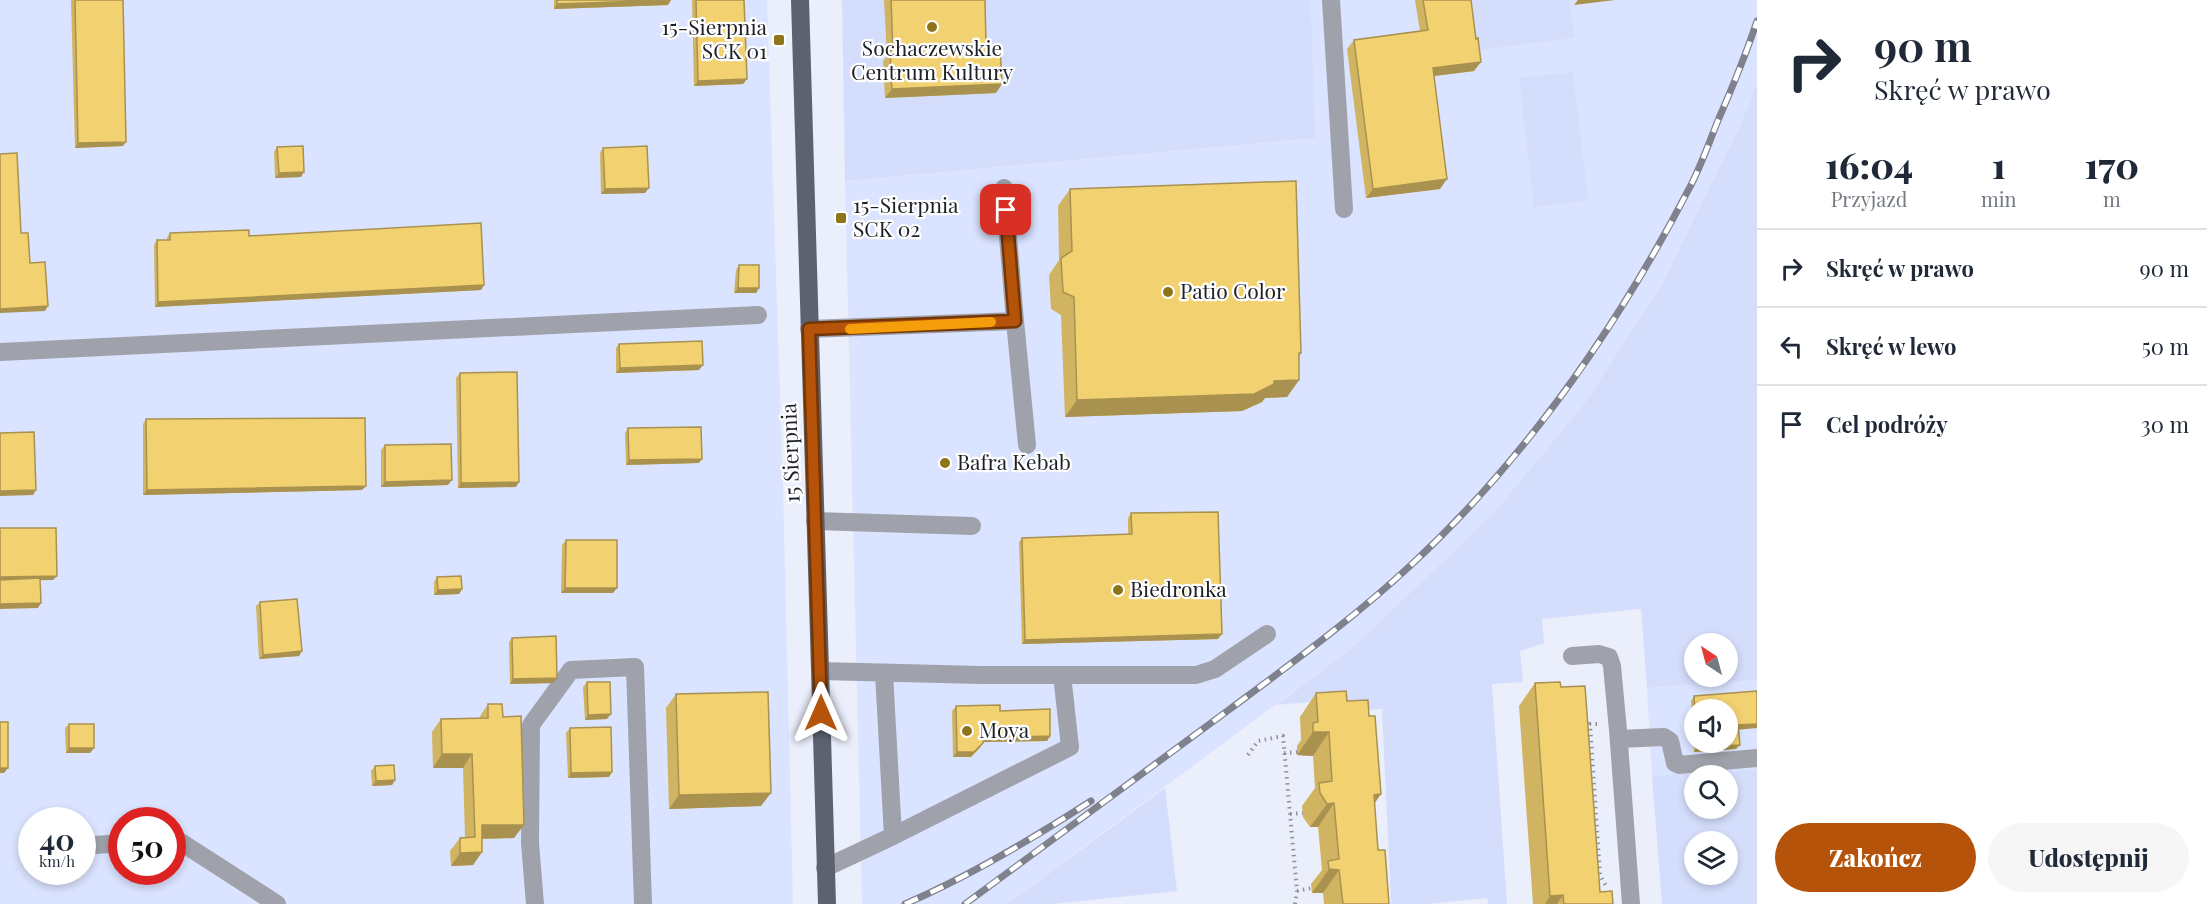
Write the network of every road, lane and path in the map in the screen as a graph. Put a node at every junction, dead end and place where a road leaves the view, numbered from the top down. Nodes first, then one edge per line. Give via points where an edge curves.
1 (800, 0) edge
2 (1331, 0) edge
3 (1004, 188) dead end
4 (1344, 209) dead end
5 (758, 315) dead end
6 (1015, 321) junction
7 (809, 329) junction
8 (0, 352) edge
9 (1027, 445) dead end
10 (815, 521) junction
11 (972, 526) dead end
12 (1267, 634) dead end
13 (1572, 656) dead end
14 (821, 671) junction
15 (884, 673) junction
16 (1062, 675) junction
17 (1598, 715) dead end
18 (1590, 724) junction
19 (1580, 726) edge
20 (1619, 739) junction
21 (1297, 752) dead end
22 (1284, 753) junction
23 (1248, 755) dead end
24 (1757, 758) edge
25 (1595, 800) junction
26 (1585, 801) edge
27 (1303, 813) dead end
28 (1290, 814) junction
29 (893, 836) junction
30 (186, 845) edge
31 (825, 868) junction
32 (1312, 888) dead end
33 (1297, 891) junction
34 (1609, 891) edge
35 (277, 904) edge
36 (535, 904) edge
37 (643, 904) edge
38 (827, 904) edge
39 (1295, 904) edge
40 (1631, 904) edge

1 - 7 main road, 15 Sierpnia
2 - 4 street
3 - 6 street
5 - 8 street
6 - 7 street
6 - 9 street
7 - 10 main road, 15 Sierpnia
10 - 11 street
10 - 14 main road, 15 Sierpnia
12 - 16 street via 1205,674
13 - 20 street via 1608,657
14 - 15 street
14 - 31 main road, 15 Sierpnia
15 - 16 street
15 - 29 street
16 - 29 street via 1070,747
17 - 18 path via 1600,723
18 - 19 path
18 - 25 path
20 - 24 street via 1664,737 1670,741 1675,763 1679,765
20 - 40 street
21 - 22 path
22 - 23 path via 1282,736 1258,741
22 - 28 path
25 - 26 path
25 - 34 path via 1600,875
27 - 28 path
28 - 33 path
29 - 31 street
30 - 35 street
31 - 38 main road, 15 Sierpnia
32 - 33 path
33 - 39 path
36 - 37 street via 530,843 531,725 571,670 635,667

